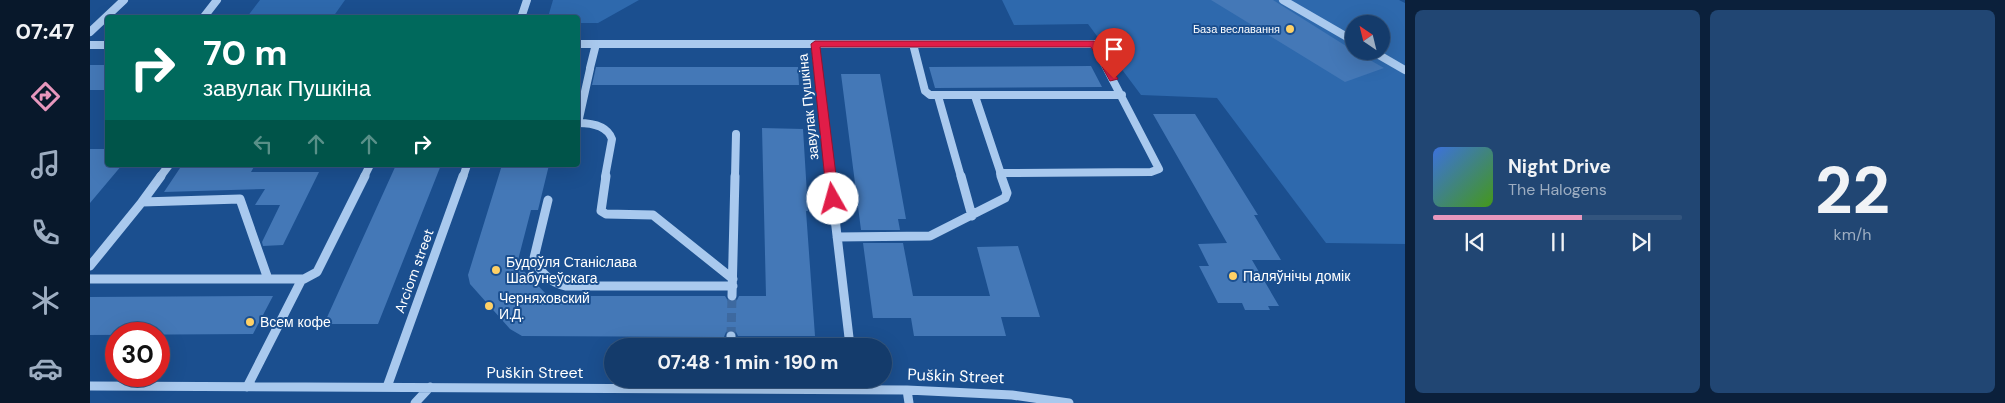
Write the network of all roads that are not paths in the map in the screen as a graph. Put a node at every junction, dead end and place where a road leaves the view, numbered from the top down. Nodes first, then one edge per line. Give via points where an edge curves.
1 (124, 0) edge
2 (218, 0) edge
3 (527, 0) edge
4 (1283, 0) edge
5 (108, 15) edge
6 (205, 15) edge
7 (522, 15) edge
8 (105, 18) edge
9 (90, 32) edge
10 (1345, 36) edge
11 (105, 44) edge
12 (580, 44) edge
13 (596, 44) junction
14 (815, 44) junction
15 (913, 44) junction
16 (90, 45) edge
17 (1388, 60) edge
18 (1405, 70) edge
19 (1122, 95) junction
20 (938, 96) junction
21 (975, 96) junction
22 (580, 114) edge
23 (580, 123) edge
24 (736, 134) dead end
25 (168, 167) edge
26 (369, 167) edge
27 (466, 167) edge
28 (1000, 173) junction
29 (548, 200) dead end
30 (142, 202) junction
31 (972, 216) junction
32 (837, 237) junction
33 (90, 266) edge
34 (90, 279) edge
35 (268, 279) junction
36 (302, 279) junction
37 (733, 287) junction
38 (849, 338) edge
39 (604, 385) edge
40 (90, 386) edge
41 (248, 386) junction
42 (387, 387) junction
43 (430, 387) junction
44 (889, 388) edge
45 (906, 390) junction
46 (415, 403) edge
47 (909, 403) edge
48 (1069, 403) edge

1 - 5 street
2 - 6 street
3 - 7 street
4 - 10 street
8 - 9 street
11 - 16 street
12 - 13 street, завулак Пушкіна
13 - 14 street, завулак Пушкіна
13 - 22 street
14 - 15 street, завулак Пушкіна
14 - 32 street, завулак Пушкіна
15 - 19 street, завулак Пушкіна via 1094,44
15 - 20 street via 925,91
17 - 18 street
19 - 21 street
19 - 28 street via 1159,166 1158,170
20 - 21 street
20 - 31 street
21 - 28 street
23 - 37 street via 608,130 612,138 601,211 606,214 653,215
24 - 37 street
25 - 30 street
26 - 36 street via 316,272 312,277
27 - 42 street, Arciom street
28 - 31 street via 1007,197
29 - 37 street via 534,258 538,267 558,285
30 - 33 street
30 - 35 street via 240,199
31 - 32 street via 930,236
32 - 38 street, завулак Пушкіна
34 - 35 street
35 - 36 street
36 - 41 street
39 - 43 street, Puškin Street
40 - 41 street, Puškin Street
41 - 42 street, Puškin Street
42 - 43 street, Puškin Street
43 - 46 street
44 - 45 street, Puškin Street
45 - 47 street
45 - 48 street, Puškin Street via 1012,395

